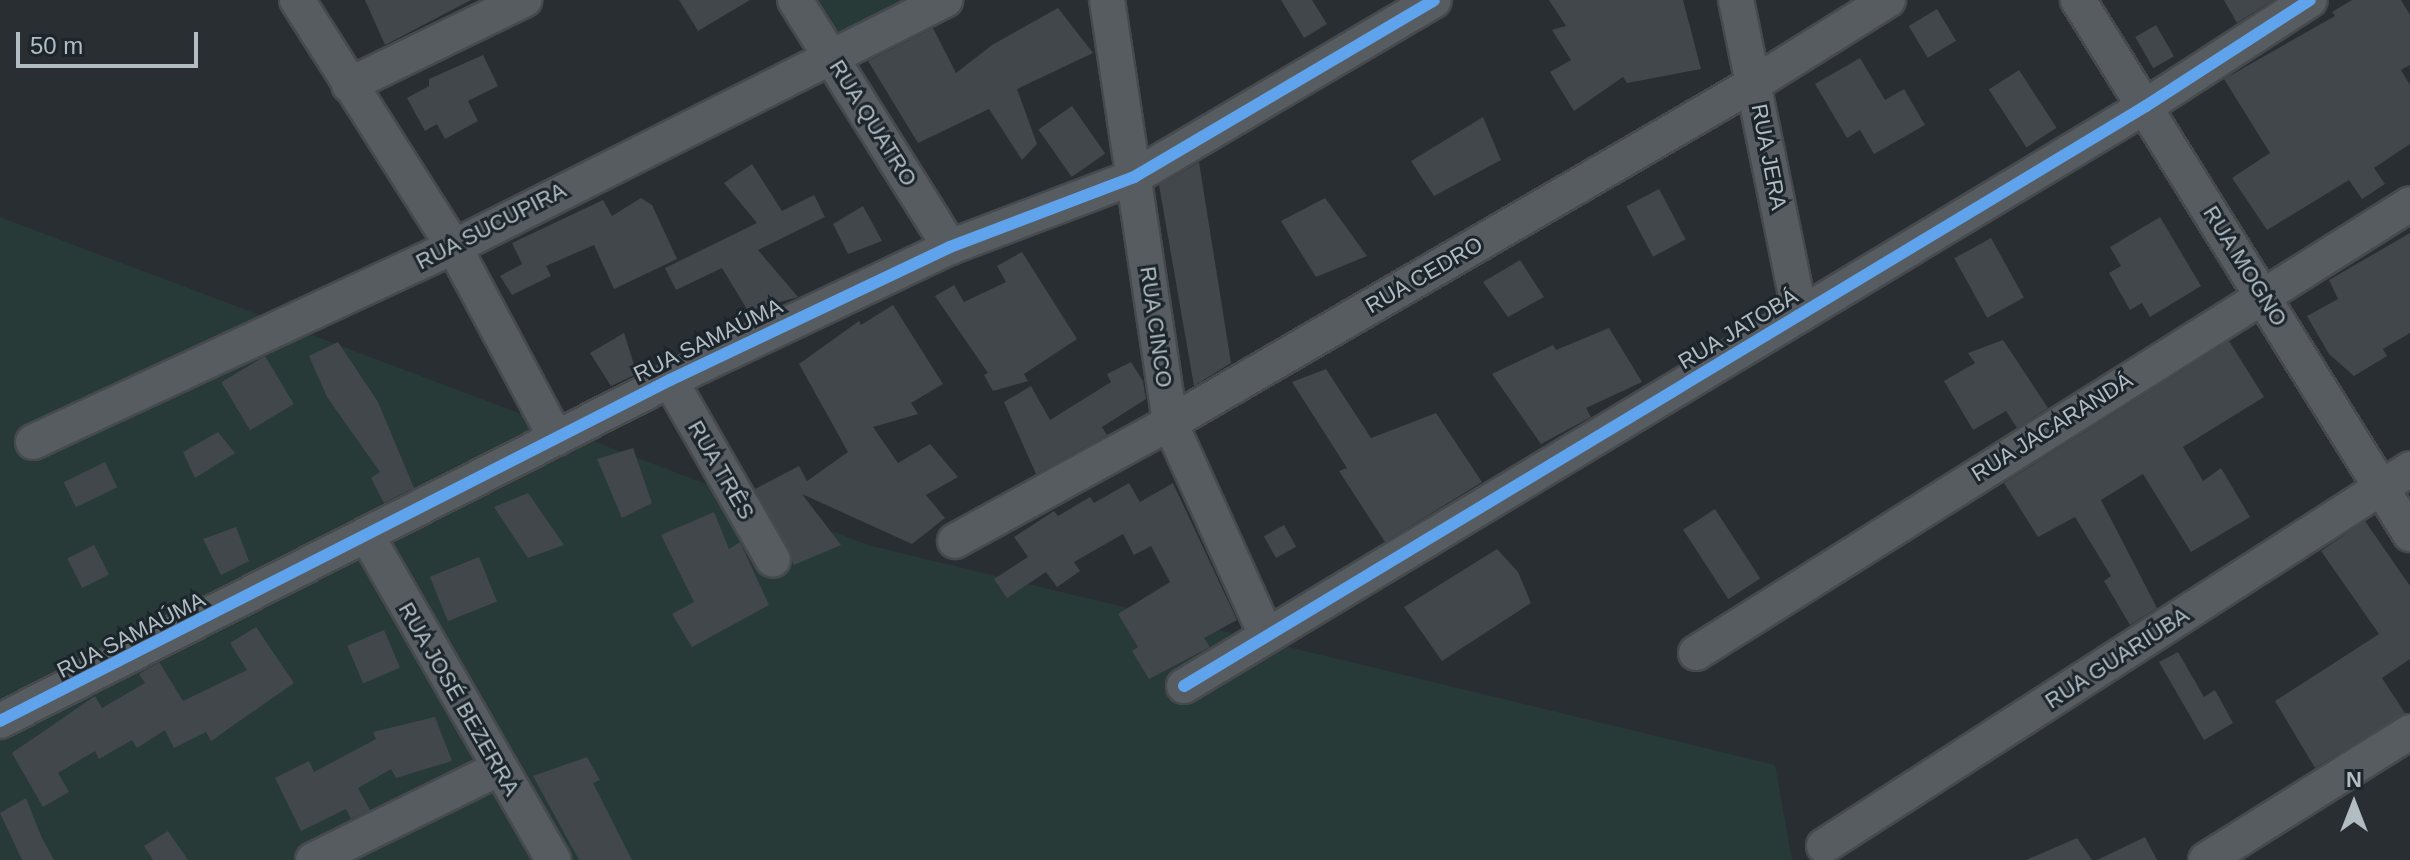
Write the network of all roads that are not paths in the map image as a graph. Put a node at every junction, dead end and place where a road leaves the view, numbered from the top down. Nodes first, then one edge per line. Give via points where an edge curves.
1 (297, 0) edge
2 (524, 0) edge
3 (795, 0) edge
4 (945, 0) edge
5 (1107, 0) edge
6 (1434, 0) edge
7 (1736, 0) edge
8 (1888, 0) edge
9 (2078, 0) edge
10 (2310, 0) edge
11 (830, 54) junction
12 (1755, 83) junction
13 (349, 85) junction
14 (2146, 106) junction
15 (1134, 177) junction
16 (2410, 204) edge
17 (454, 247) junction
18 (950, 247) junction
19 (2263, 295) junction
20 (1800, 315) junction
21 (670, 380) junction
22 (1170, 423) junction
23 (556, 438) junction
24 (33, 442) dead end
25 (2410, 469) edge
26 (2382, 487) junction
27 (2410, 534) edge
28 (367, 536) junction
29 (955, 541) dead end
30 (773, 560) dead end
31 (1266, 635) junction
32 (1696, 653) dead end
33 (1184, 686) dead end
34 (0, 721) edge
35 (2410, 732) edge
36 (498, 769) junction
37 (1824, 846) dead end
38 (313, 860) edge
39 (553, 860) edge
40 (2206, 860) edge

1 - 13 street
2 - 13 street
3 - 11 street, RUA QUATRO
4 - 11 street, RUA SUCUPIRA
5 - 15 street, RUA CINCO
6 - 15 street, RUA SAMAÚMA
7 - 12 street, RUA JERA
8 - 12 street, RUA CEDRO
9 - 14 street, RUA MOGNO
10 - 14 street, RUA JATOBÁ
11 - 17 street, RUA SUCUPIRA
11 - 18 street, RUA QUATRO
12 - 20 street, RUA JERA
12 - 22 street, RUA CEDRO
13 - 17 street
14 - 19 street, RUA MOGNO
14 - 20 street, RUA JATOBÁ
15 - 18 street, RUA SAMAÚMA
15 - 22 street, RUA CINCO
16 - 19 street, RUA JACARANDÁ
17 - 23 street
17 - 24 street, RUA SUCUPIRA
18 - 21 street, RUA SAMAÚMA
19 - 26 street, RUA MOGNO
19 - 32 street, RUA JACARANDÁ
20 - 31 street, RUA JATOBÁ
21 - 23 street, RUA SAMAÚMA
21 - 30 street, RUA TRÊS
22 - 29 street, RUA CEDRO
22 - 31 street, RUA CINCO
23 - 28 street, RUA SAMAÚMA
25 - 26 street, RUA GUARIÚBA
26 - 27 street, RUA MOGNO
26 - 37 street, RUA GUARIÚBA
28 - 34 street, RUA SAMAÚMA
28 - 36 street, RUA JOSÉ BEZERRA
31 - 33 street, RUA JATOBÁ
35 - 40 street
36 - 38 street
36 - 39 street, RUA JOSÉ BEZERRA

